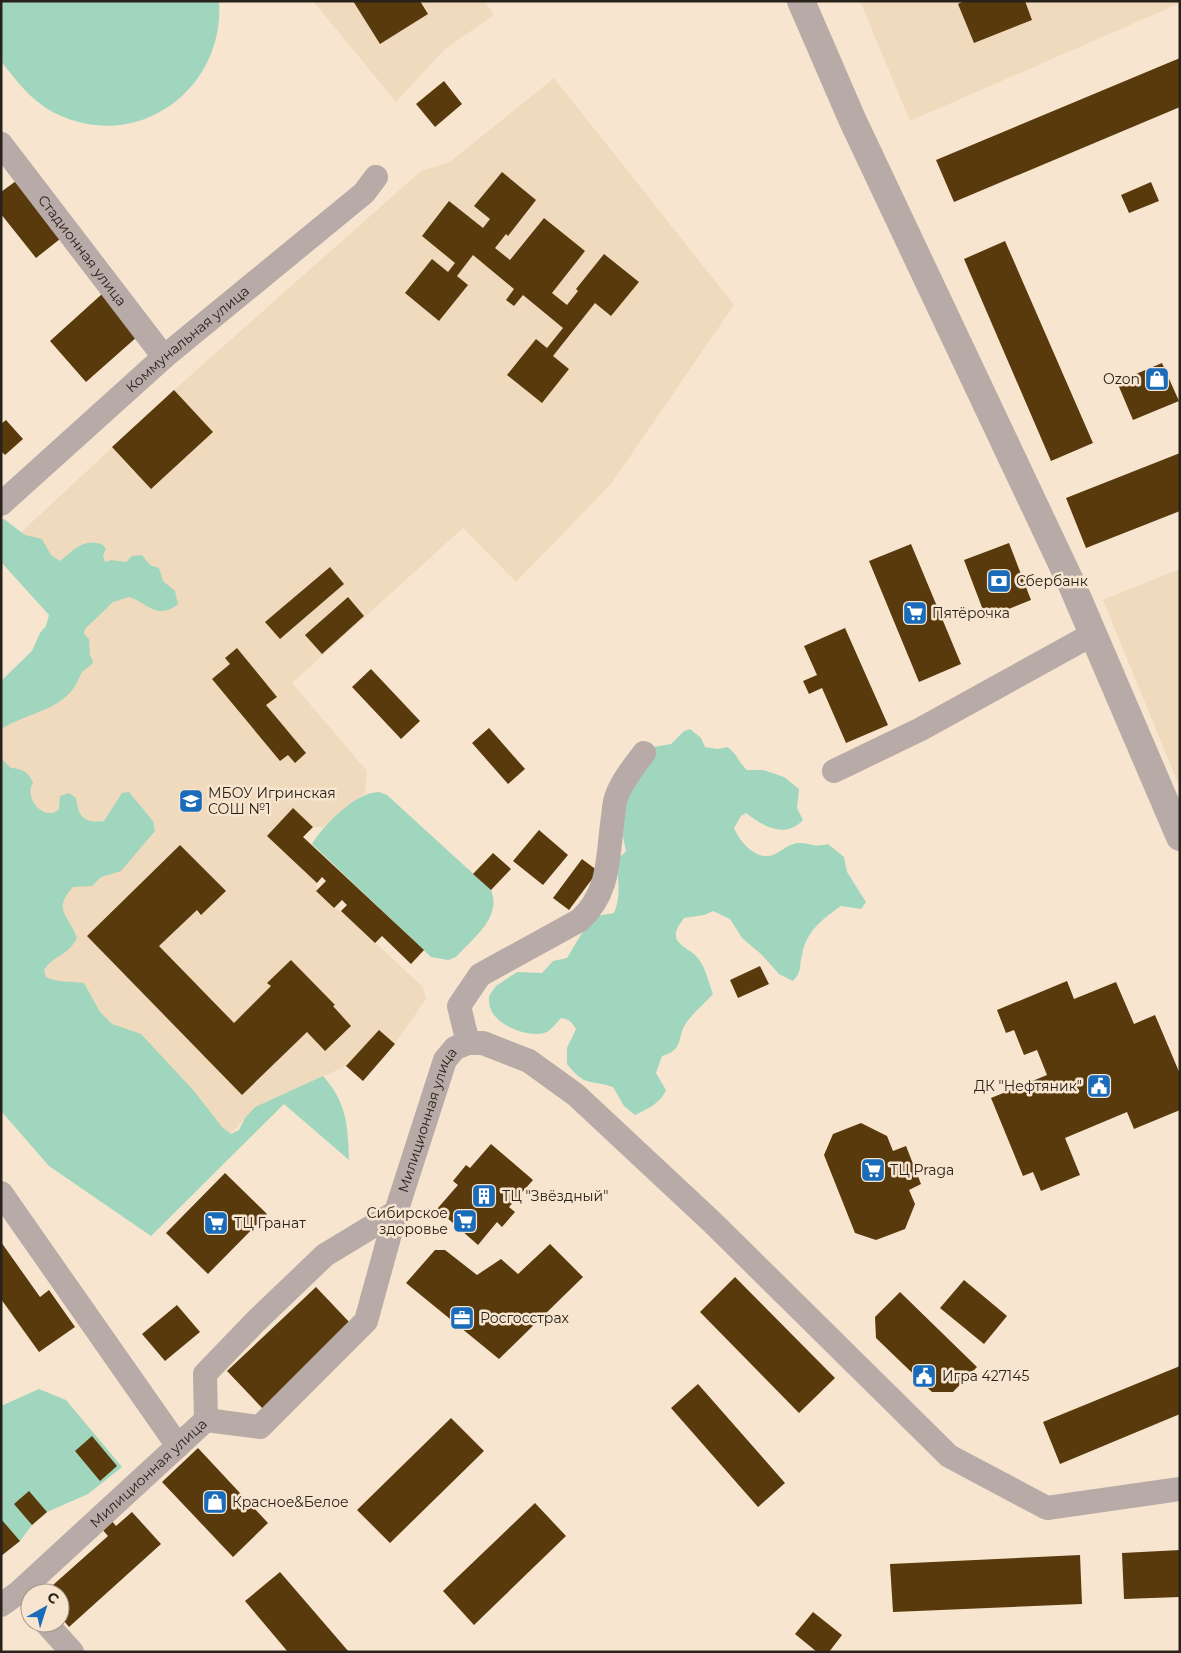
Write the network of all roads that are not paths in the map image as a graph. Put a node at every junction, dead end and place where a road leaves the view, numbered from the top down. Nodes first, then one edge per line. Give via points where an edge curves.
1 (801, 1) edge
2 (1, 144) edge
3 (376, 177) dead end
4 (164, 357) junction
5 (1, 504) edge
6 (1093, 634) junction
7 (644, 753) dead end
8 (834, 770) dead end
9 (1180, 837) edge
10 (468, 1043) junction
11 (1, 1193) edge
12 (396, 1212) junction
13 (206, 1420) junction
14 (178, 1446) junction
15 (1180, 1489) edge
16 (16, 1601) edge
17 (55, 1633) edge
18 (72, 1652) edge

1 - 6 street via 852,119
2 - 4 street, Стадионная улица
3 - 4 street, Коммунальная улица via 364,193
4 - 5 street, Коммунальная улица
6 - 8 street via 921,729
6 - 9 street
7 - 10 street via 616,796 606,878 601,894 580,920 480,976 459,1006
10 - 12 street, Милиционная улица via 455,1048 445,1060
10 - 15 street via 483,1043 529,1061 576,1095 719,1229 949,1456 1047,1508
11 - 14 street
12 - 13 street via 325,1256 205,1374
12 - 13 street, Милиционная улица via 366,1321 260,1427
13 - 14 street, Милиционная улица
14 - 16 street, Милиционная улица
17 - 18 street

